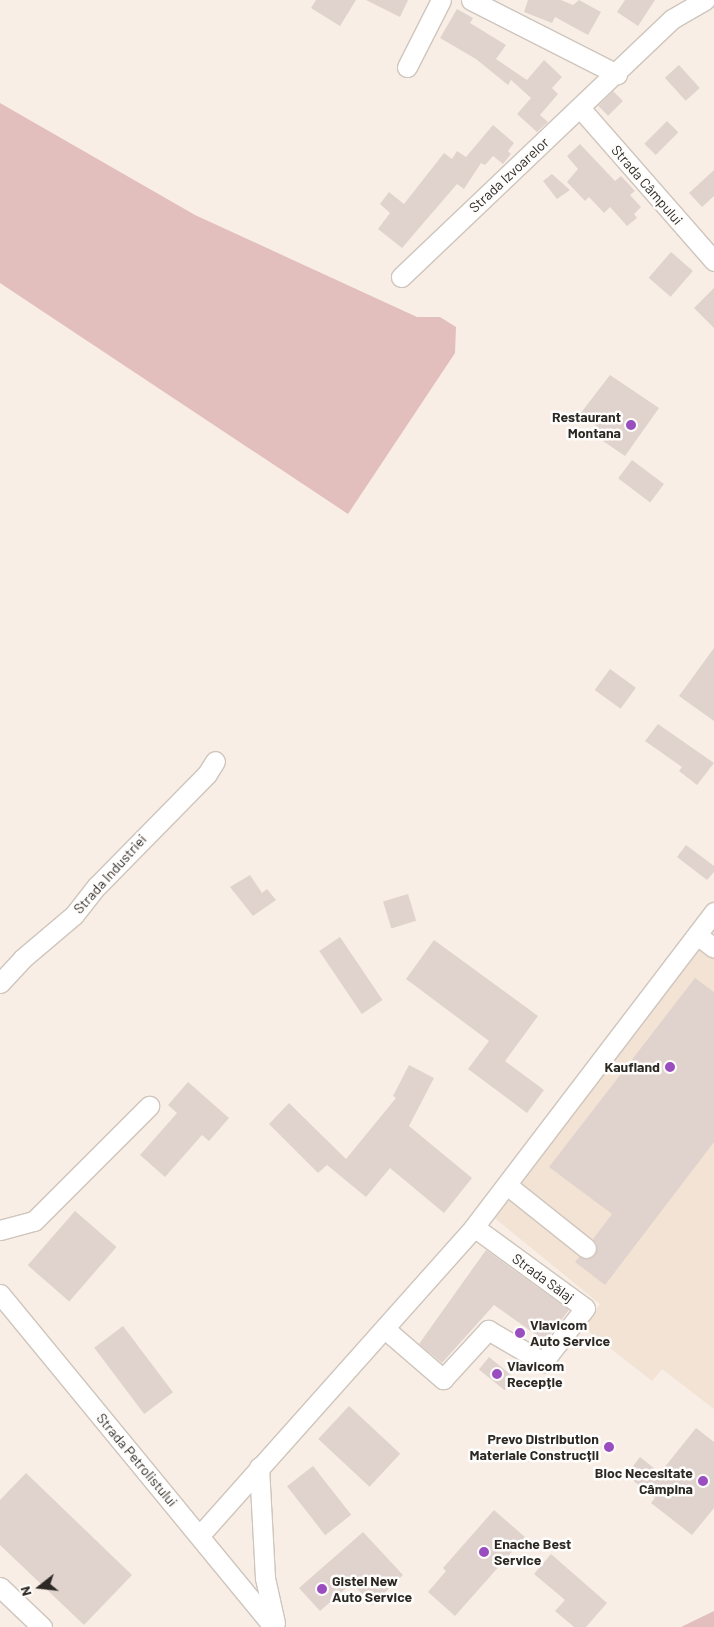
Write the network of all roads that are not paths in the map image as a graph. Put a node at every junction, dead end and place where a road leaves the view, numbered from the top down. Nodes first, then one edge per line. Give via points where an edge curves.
1 (441, 0) edge
2 (471, 0) edge
3 (705, 0) edge
4 (407, 67) dead end
5 (617, 74) junction
6 (581, 109) junction
7 (714, 261) edge
8 (401, 276) dead end
9 (215, 761) dead end
10 (712, 918) edge
11 (697, 935) junction
12 (714, 948) edge
13 (0, 983) edge
14 (149, 1106) dead end
15 (506, 1185) junction
16 (474, 1227) junction
17 (0, 1230) edge
18 (586, 1248) dead end
19 (0, 1294) edge
20 (385, 1329) junction
21 (259, 1467) junction
22 (200, 1535) junction
23 (0, 1587) edge
24 (42, 1627) edge
25 (275, 1627) edge

1 - 4 street
2 - 5 street
3 - 5 street, Strada Izvoarelor via 672,19
5 - 6 street, Strada Izvoarelor
6 - 7 street, Strada Câmpului
6 - 8 street, Strada Izvoarelor
9 - 13 street, Strada Industriei via 207,774 97,886 74,915 22,959
10 - 11 street
11 - 12 street
11 - 15 street
14 - 17 street via 34,1221
15 - 16 street
15 - 18 street
16 - 20 street
16 - 20 street, Strada Sălaj via 585,1308 543,1362 488,1330 443,1379
19 - 22 street, Strada Petrolistului
20 - 21 street
21 - 22 street
21 - 25 street via 265,1578
22 - 25 street, Strada Petrolistului
23 - 24 street

